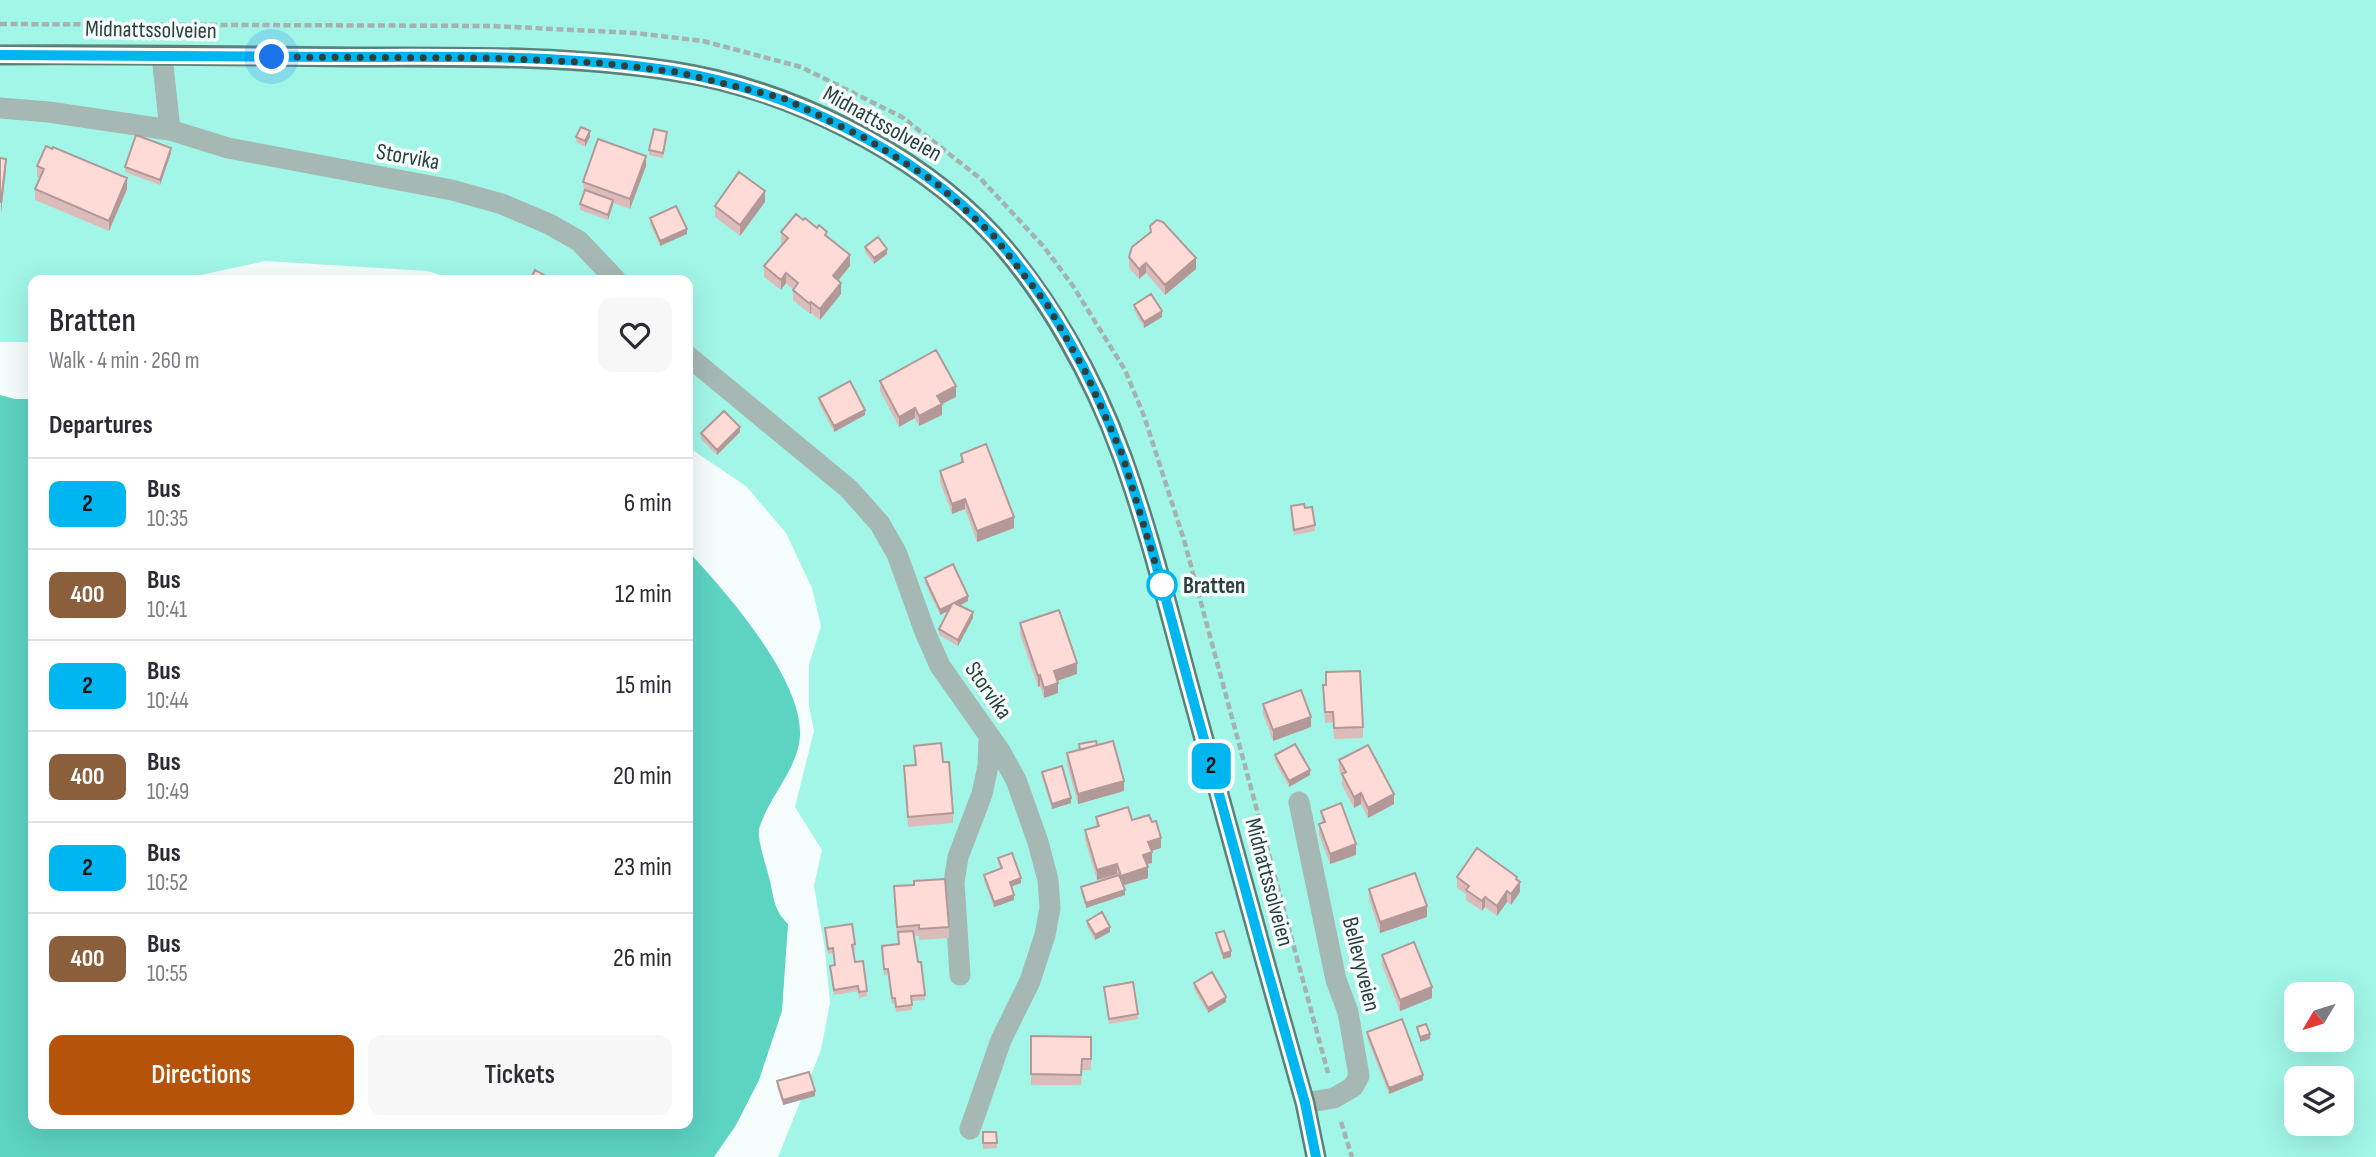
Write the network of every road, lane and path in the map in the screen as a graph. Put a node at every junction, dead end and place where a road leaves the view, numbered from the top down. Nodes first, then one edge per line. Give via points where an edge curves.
1 (0, 24) edge
2 (0, 55) edge
3 (162, 56) junction
4 (0, 108) edge
5 (170, 130) junction
6 (611, 275) edge
7 (693, 360) edge
8 (989, 736) junction
9 (1299, 802) dead end
10 (960, 975) dead end
11 (1334, 1098) junction
12 (1305, 1103) junction
13 (970, 1129) dead end
14 (1316, 1157) edge
15 (1352, 1157) edge

1 - 11 path via 492,26 703,41 801,68 891,111 981,179 1073,286 1125,370 1144,415 1184,540
2 - 3 main road, Midnattssolveien
3 - 5 street
3 - 12 main road, Midnattssolveien via 493,58 677,72 783,98 867,139 935,182 993,235 1048,306 1086,373 1122,454
4 - 5 street, Storvika
5 - 6 street, Storvika via 228,148 452,190 502,204 579,241
7 - 8 street, Storvika via 849,489 880,524 897,554 940,666
8 - 10 street via 982,794 958,857 954,882
8 - 13 street, Storvika via 1016,780 1038,842 1050,908 1030,981 1001,1040
9 - 11 street, Bellevyveien via 1357,1058 1359,1076 1353,1087
11 - 12 street
11 - 15 path
12 - 14 main road, Midnattssolveien

